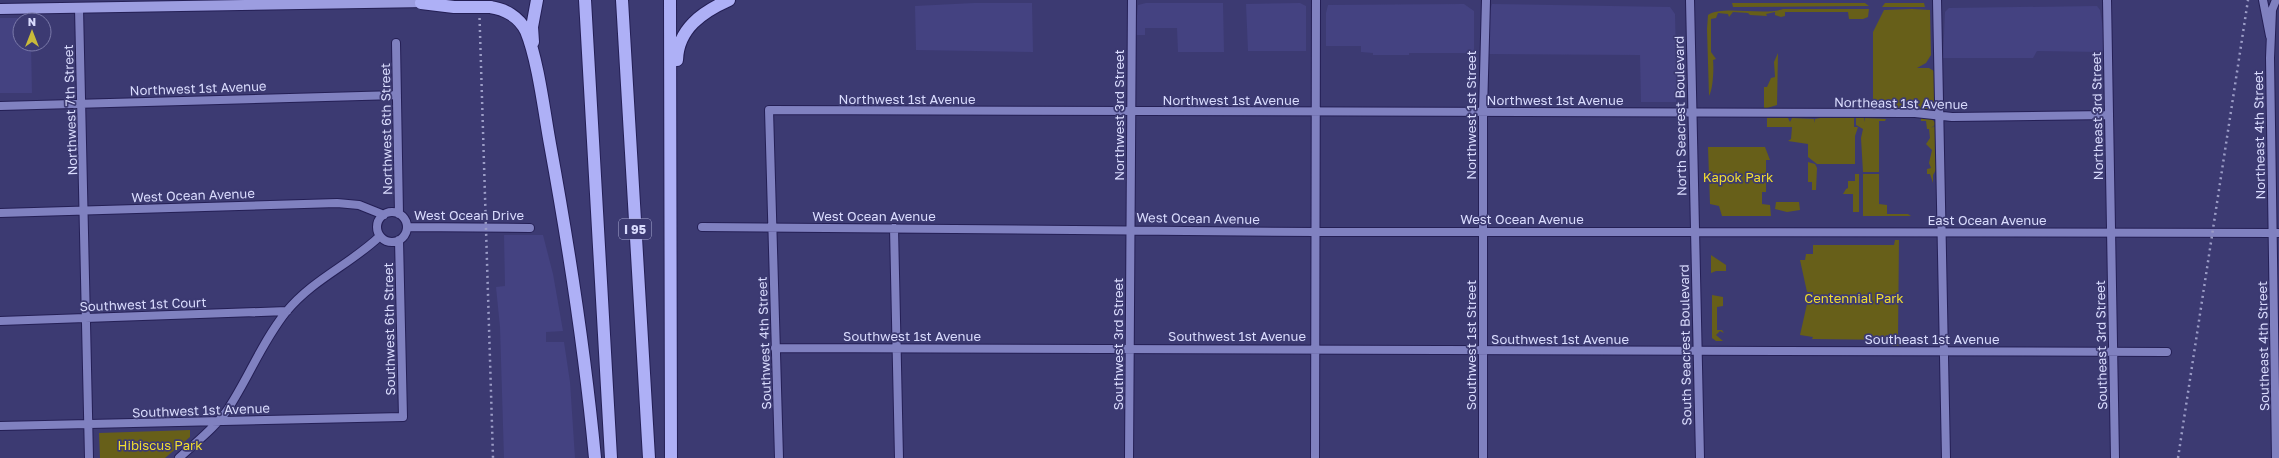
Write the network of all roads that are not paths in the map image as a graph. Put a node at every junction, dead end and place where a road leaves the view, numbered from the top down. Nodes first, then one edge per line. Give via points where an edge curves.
1 (10, 0) edge
2 (440, 0) edge
3 (537, 0) edge
4 (585, 0) edge
5 (622, 0) edge
6 (670, 0) edge
7 (728, 0) edge
8 (1132, 0) edge
9 (1316, 0) edge
10 (1486, 0) edge
11 (1690, 0) edge
12 (1937, 0) edge
13 (2107, 0) edge
14 (2264, 0) edge
15 (2276, 0) edge
16 (223, 2) edge
17 (421, 2) junction
18 (79, 8) junction
19 (1, 9) edge
20 (2270, 36) junction
21 (396, 43) dead end
22 (536, 72) junction
23 (397, 95) junction
24 (81, 103) junction
25 (0, 106) edge
26 (671, 109) junction
27 (769, 110) joint
28 (1130, 112) junction
29 (1316, 112) junction
30 (1483, 112) junction
31 (1693, 113) junction
32 (1940, 115) junction
33 (2108, 116) junction
34 (2275, 116) edge
35 (84, 211) junction
36 (0, 213) edge
37 (399, 214) junction
38 (384, 215) junction
39 (407, 227) junction
40 (702, 227) dead end
41 (530, 228) dead end
42 (773, 228) junction
43 (894, 228) junction
44 (1131, 230) junction
45 (1483, 231) junction
46 (1316, 232) junction
47 (1695, 232) junction
48 (1942, 232) junction
49 (2111, 232) junction
50 (2276, 233) edge
51 (380, 236) junction
52 (399, 240) junction
53 (287, 311) junction
54 (87, 318) junction
55 (0, 321) edge
56 (776, 348) junction
57 (897, 348) junction
58 (1130, 348) junction
59 (1315, 349) junction
60 (1484, 350) junction
61 (1697, 351) junction
62 (1945, 351) junction
63 (2113, 352) junction
64 (2167, 352) dead end
65 (403, 417) joint
66 (218, 422) junction
67 (88, 425) junction
68 (0, 426) edge
69 (89, 458) edge
70 (179, 458) edge
71 (595, 458) edge
72 (611, 458) edge
73 (649, 458) edge
74 (671, 458) edge
75 (779, 458) edge
76 (899, 458) edge
77 (1129, 458) edge
78 (1316, 458) edge
79 (1483, 458) edge
80 (1700, 458) edge
81 (1946, 458) edge
82 (2114, 458) edge
83 (2276, 458) edge

1 - 19 main road
2 - 17 main road
3 - 22 highway via 532,27
4 - 72 highway
5 - 73 highway, I 95
6 - 26 highway
7 - 26 highway via 704,12 684,34 677,52
8 - 28 street, Northwest 3rd Street
9 - 29 street
10 - 30 street, Northwest 1st Street
11 - 31 street, North Seacrest Boulevard
12 - 32 street
13 - 33 street, Northeast 3rd Street
14 - 20 street, Northeast 4th Street
15 - 20 street, Northeast 4th Street via 2272,10 2273,25
16 - 17 main road
16 - 18 main road
17 - 22 highway, bridge via 454,7 490,7 506,11 523,26
18 - 19 main road
18 - 24 street, Northwest 7th Street
20 - 34 street, Northeast 4th Street
21 - 23 street, Northwest 6th Street
22 - 71 highway via 575,286
23 - 24 street, Northwest 1st Avenue
23 - 37 street, Northwest 6th Street
24 - 25 street, Northwest 1st Avenue
24 - 35 street, Northwest 7th Street
26 - 74 highway
27 - 28 street, Northwest 1st Avenue
27 - 42 street, Southwest 4th Street
28 - 29 street, Northwest 1st Avenue
28 - 44 street, Northwest 3rd Street
29 - 30 street, Northwest 1st Avenue
29 - 46 street
30 - 31 street, Northwest 1st Avenue
30 - 45 street, Northwest 1st Street
31 - 32 street, Northeast 1st Avenue
31 - 47 street, North Seacrest Boulevard
32 - 33 street, Northeast 1st Avenue
32 - 48 street
33 - 49 street, Northeast 3rd Street
34 - 50 street, Northeast 4th Street
35 - 36 street, West Ocean Avenue
35 - 38 street, West Ocean Avenue via 337,203 359,205
35 - 54 street, Northwest 7th Street
37 - 38 street via 392,212
37 - 39 street
38 - 51 street via 377,227
39 - 41 street, West Ocean Drive
39 - 52 street
40 - 42 street, West Ocean Avenue
42 - 43 street, West Ocean Avenue
42 - 56 street, Southwest 4th Street
43 - 44 street, West Ocean Avenue
43 - 57 street
44 - 46 street, West Ocean Avenue
44 - 58 street, Southwest 3rd Street
45 - 46 street, West Ocean Avenue
45 - 47 street, West Ocean Avenue
45 - 60 street, Southwest 1st Street
46 - 59 street
47 - 48 street, East Ocean Avenue
47 - 61 street, South Seacrest Boulevard
48 - 49 street, East Ocean Avenue
48 - 62 street
49 - 50 street, East Ocean Avenue
49 - 63 street, Southeast 3rd Street
50 - 83 street, Southeast 4th Street
51 - 52 street via 391,242
51 - 53 street via 362,253 322,277
52 - 65 street, Southwest 6th Street
53 - 54 street, Southwest 1st Court
53 - 66 street via 262,346 229,408
54 - 55 street, Southwest 1st Court
54 - 67 street, Northwest 7th Street
56 - 57 street, Southwest 1st Avenue
56 - 75 street, Southwest 4th Street
57 - 58 street, Southwest 1st Avenue
57 - 76 street
58 - 59 street, Southwest 1st Avenue
58 - 77 street, Southwest 3rd Street
59 - 60 street, Southwest 1st Avenue
59 - 78 street
60 - 61 street, Southwest 1st Avenue
60 - 79 street, Southwest 1st Street
61 - 62 street, Southeast 1st Avenue
61 - 80 street, South Seacrest Boulevard
62 - 63 street, Southeast 1st Avenue
62 - 81 street
63 - 64 street, Southeast 1st Avenue
63 - 82 street, Southeast 3rd Street
65 - 66 street, Southwest 1st Avenue
66 - 67 street, Southwest 1st Avenue
66 - 70 street
67 - 68 street, Southwest 1st Avenue
67 - 69 street, Northwest 7th Street

